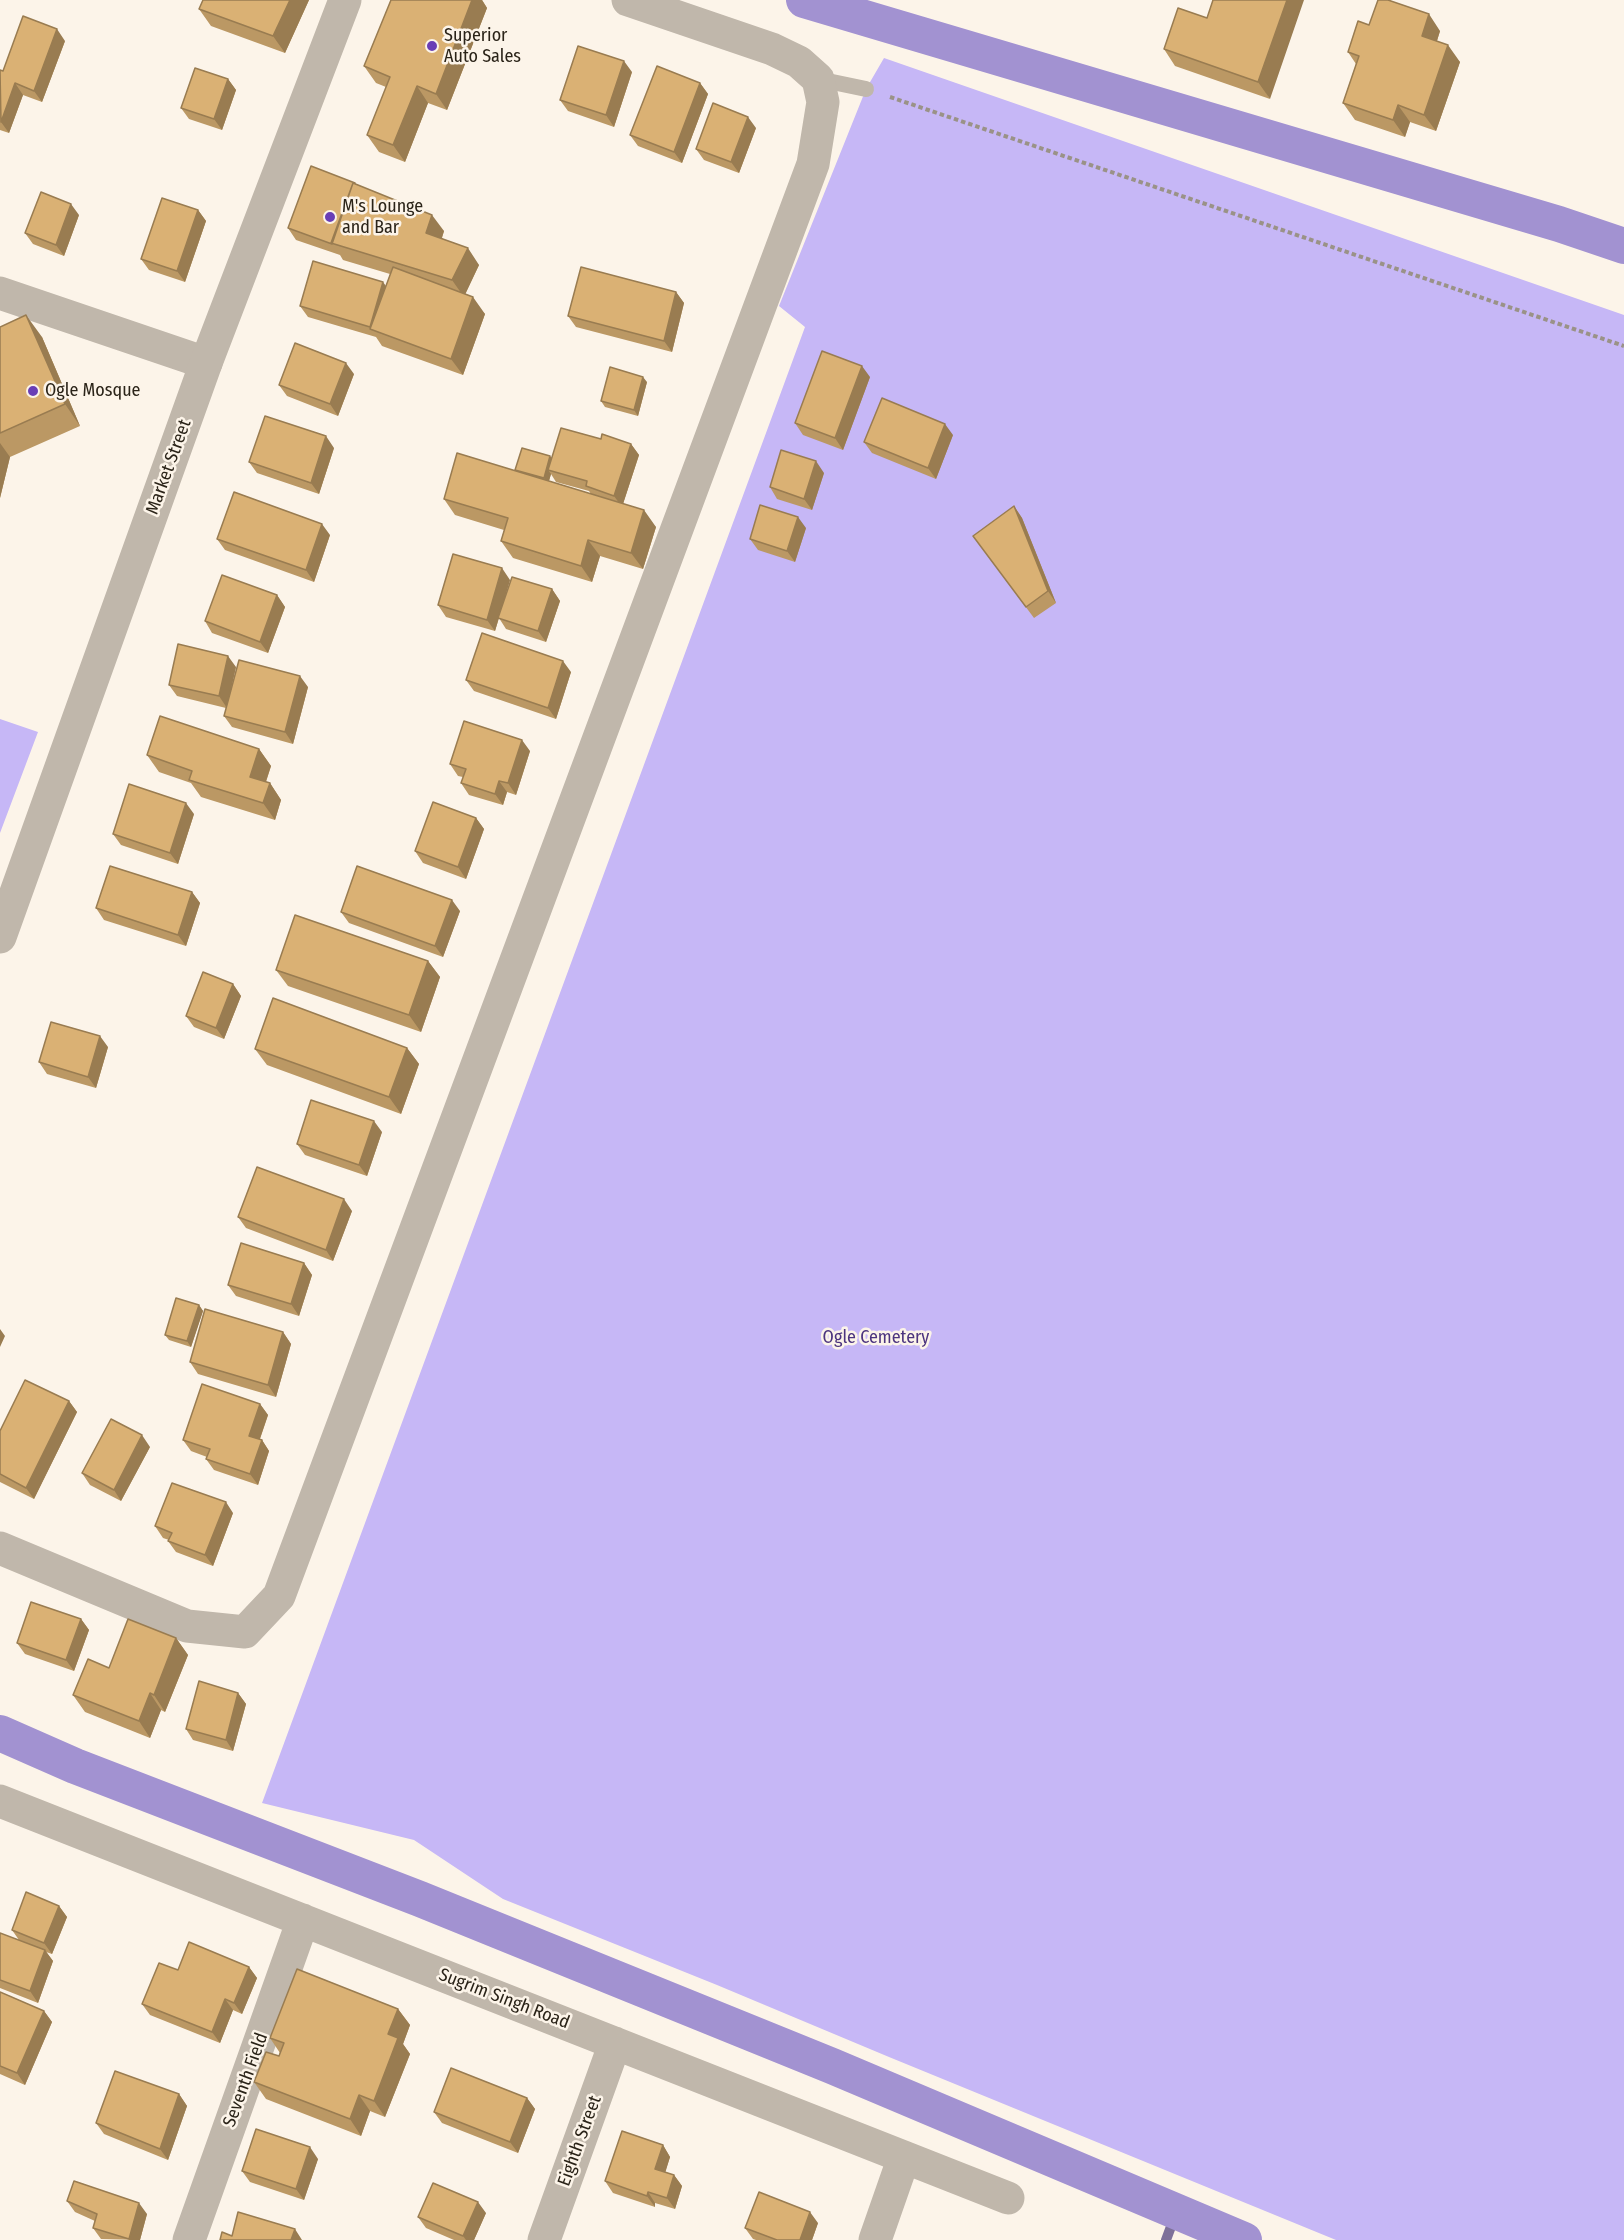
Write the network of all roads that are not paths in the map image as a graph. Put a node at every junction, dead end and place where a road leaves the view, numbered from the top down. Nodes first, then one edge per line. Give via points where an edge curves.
1 (345, 0) edge
2 (628, 0) edge
3 (818, 80) junction
4 (866, 89) road end
5 (0, 292) edge
6 (206, 363) junction
7 (0, 937) edge
8 (0, 1548) edge
9 (3, 1810) edge
10 (303, 1920) junction
11 (615, 2043) junction
12 (904, 2157) junction
13 (1008, 2198) dead end
14 (189, 2240) edge
15 (544, 2240) edge
16 (875, 2240) edge

1 - 6 street, Market Street
2 - 3 street via 772,50 799,62
3 - 4 lane
3 - 8 street via 822,102 813,164 279,1596 245,1632 187,1626
5 - 6 street
6 - 7 street, Market Street
9 - 10 street, Sugrim Singh Road
10 - 11 street, Sugrim Singh Road
10 - 14 street, Seventh Field
11 - 12 street, Sugrim Singh Road
11 - 15 street, Eighth Street
12 - 13 street, Sugrim Singh Road
12 - 16 street

